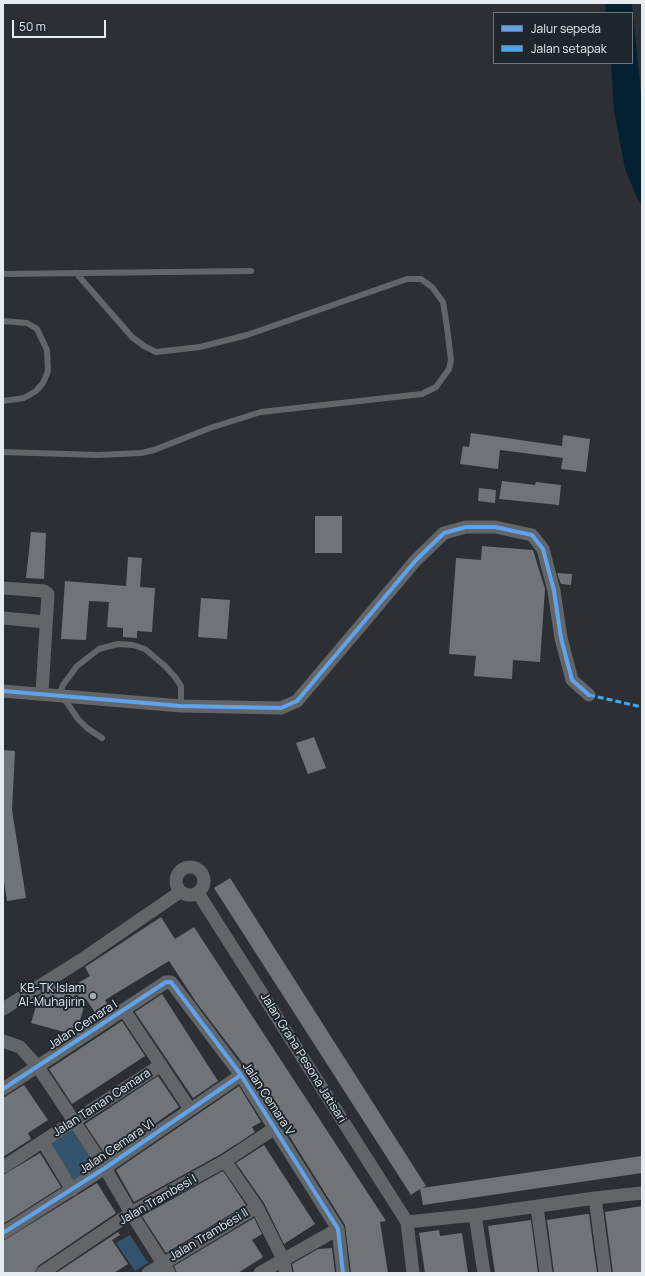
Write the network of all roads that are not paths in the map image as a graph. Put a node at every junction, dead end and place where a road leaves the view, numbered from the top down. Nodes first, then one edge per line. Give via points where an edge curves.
1 (251, 271) dead end
2 (76, 273) junction
3 (3, 274) edge
4 (3, 321) edge
5 (3, 401) edge
6 (3, 452) edge
7 (3, 588) edge
8 (3, 618) edge
9 (46, 622) junction
10 (3, 691) edge
11 (42, 693) junction
12 (60, 695) junction
13 (589, 695) dead end
14 (182, 706) junction
15 (102, 738) dead end
16 (180, 892) junction
17 (198, 893) junction
18 (174, 984) joint
19 (3, 1009) edge
20 (124, 1010) junction
21 (3, 1041) edge
22 (161, 1065) junction
23 (38, 1067) junction
24 (241, 1075) junction
25 (3, 1089) edge
26 (190, 1109) junction
27 (74, 1122) junction
28 (275, 1128) junction
29 (43, 1142) junction
30 (225, 1161) junction
31 (3, 1167) edge
32 (106, 1168) junction
33 (72, 1190) junction
34 (642, 1193) edge
35 (595, 1198) junction
36 (536, 1206) junction
37 (257, 1207) junction
38 (131, 1213) junction
39 (475, 1215) junction
40 (407, 1222) junction
41 (338, 1229) junction
42 (3, 1233) edge
43 (283, 1259) junction
44 (165, 1268) edge
45 (42, 1273) edge
46 (148, 1273) edge
47 (260, 1273) edge
48 (286, 1273) edge
49 (344, 1273) edge
50 (413, 1273) edge
51 (484, 1273) edge
52 (546, 1273) edge
53 (605, 1273) edge

1 - 2 lane
2 - 3 lane
2 - 6 lane via 132,337 156,352 200,347 246,335 407,279 422,279 432,287 442,302 451,360 449,369 436,387 422,394 261,412 140,453 98,455
4 - 5 lane via 27,322 37,329 47,350 48,370 43,383 36,391 24,398
7 - 9 street via 47,592
8 - 9 street
9 - 11 street
10 - 11 street
11 - 12 street
12 - 14 street
12 - 14 lane via 63,685 77,666 99,649 118,644 133,645 145,649 175,677 181,686
12 - 15 lane via 78,719
13 - 14 street via 572,680 543,549 532,535 495,527 466,527 444,533 416,560 296,700 272,710
16 - 17 street via 189,896
16 - 17 street via 176,878 182,869 191,867 200,871 204,880 204,885
16 - 19 street
17 - 40 street, Jalan Graha Pesona Jatisari
18 - 20 street, Jalan Cemara I via 166,982
18 - 24 street, Jalan Cemara V
20 - 22 street
20 - 23 street, Jalan Cemara I
21 - 23 street via 20,1047
22 - 26 street
22 - 27 street, Jalan Taman Cemara
23 - 25 street, Jalan Cemara I
23 - 27 street
24 - 26 street, Jalan Cemara VI
24 - 28 street, Jalan Cemara V
26 - 32 street, Jalan Cemara VI
27 - 29 street, Jalan Taman Cemara
27 - 32 street
28 - 30 street, Jalan Trambesi I
28 - 41 street, Jalan Cemara V
29 - 31 street, Jalan Taman Cemara
29 - 33 street, Jalan Taman Cemara
30 - 37 street
30 - 38 street, Jalan Trambesi I
32 - 33 street, Jalan Cemara VI
32 - 38 street
33 - 42 street, Jalan Cemara VI
34 - 35 street
35 - 36 street
35 - 53 street
36 - 39 street
36 - 52 street
37 - 43 street
37 - 44 street, Jalan Trambesi II
38 - 44 street
38 - 45 street, Jalan Trambesi I
39 - 40 street
39 - 51 street
40 - 50 street, Jalan Graha Pesona Jatisari
41 - 43 street
41 - 49 street
43 - 47 street
43 - 48 street
44 - 46 street, Jalan Trambesi II

